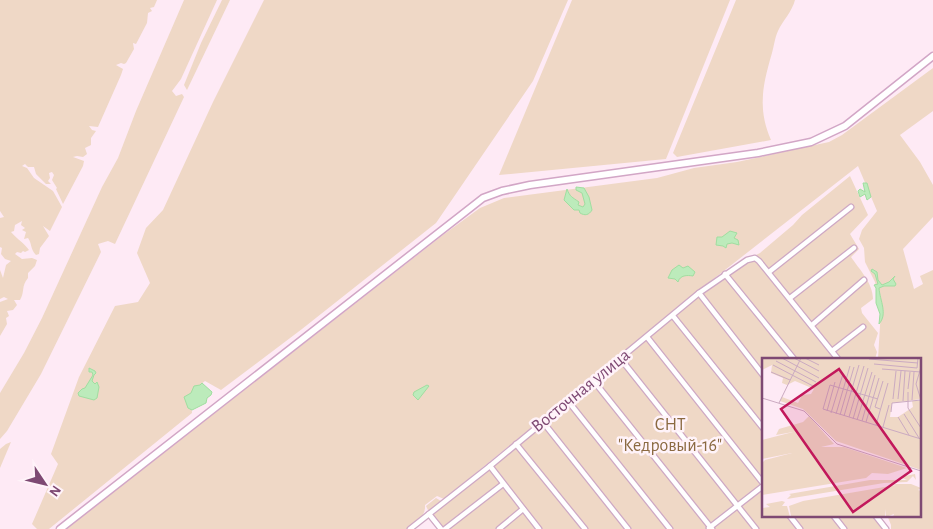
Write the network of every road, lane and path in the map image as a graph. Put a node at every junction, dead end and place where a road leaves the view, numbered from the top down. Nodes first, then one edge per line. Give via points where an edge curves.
1 (933, 56) edge
2 (851, 207) dead end
3 (854, 248) dead end
4 (769, 272) junction
5 (725, 274) junction
6 (864, 280) dead end
7 (699, 293) junction
8 (790, 298) junction
9 (673, 316) junction
10 (812, 325) junction
11 (863, 327) dead end
12 (647, 337) junction
13 (832, 351) junction
14 (620, 358) junction
15 (793, 358) edge
16 (837, 358) edge
17 (762, 374) edge
18 (593, 380) junction
19 (568, 401) junction
20 (543, 422) junction
21 (762, 427) edge
22 (516, 444) junction
23 (490, 466) junction
24 (762, 483) edge
25 (503, 484) junction
26 (762, 485) edge
27 (738, 506) junction
28 (523, 509) junction
29 (429, 514) junction
30 (790, 516) edge
31 (834, 516) edge
32 (876, 516) edge
33 (710, 528) edge
34 (60, 529) edge
35 (410, 529) edge
36 (441, 529) edge
37 (446, 529) edge
38 (499, 529) edge
39 (540, 529) edge
40 (584, 529) edge
41 (628, 529) edge
42 (670, 529) edge
43 (756, 529) edge
44 (800, 529) edge
45 (844, 529) edge
46 (886, 529) edge

1 - 34 street via 845,126 811,142 758,153 530,185 483,198
2 - 4 street
3 - 8 street
4 - 5 street, Восточная улица via 755,258
4 - 8 street
5 - 7 street, Восточная улица
5 - 15 street
6 - 10 street
7 - 9 street, Восточная улица
7 - 17 street
8 - 10 street
9 - 12 street, Восточная улица
9 - 21 street
10 - 13 street
11 - 13 street
12 - 14 street, Восточная улица
12 - 24 street
13 - 16 street
14 - 18 street, Восточная улица
14 - 27 street
18 - 19 street, Восточная улица
18 - 33 street
19 - 20 street, Восточная улица
19 - 42 street
20 - 22 street, Восточная улица
20 - 41 street
22 - 23 street, Восточная улица
22 - 40 street
23 - 25 street
23 - 29 street, Восточная улица
25 - 28 street
25 - 37 street
26 - 27 street
27 - 33 street
27 - 43 street
28 - 38 street
28 - 39 street
29 - 35 street, Восточная улица
29 - 36 street
30 - 44 street
31 - 45 street
32 - 46 street

